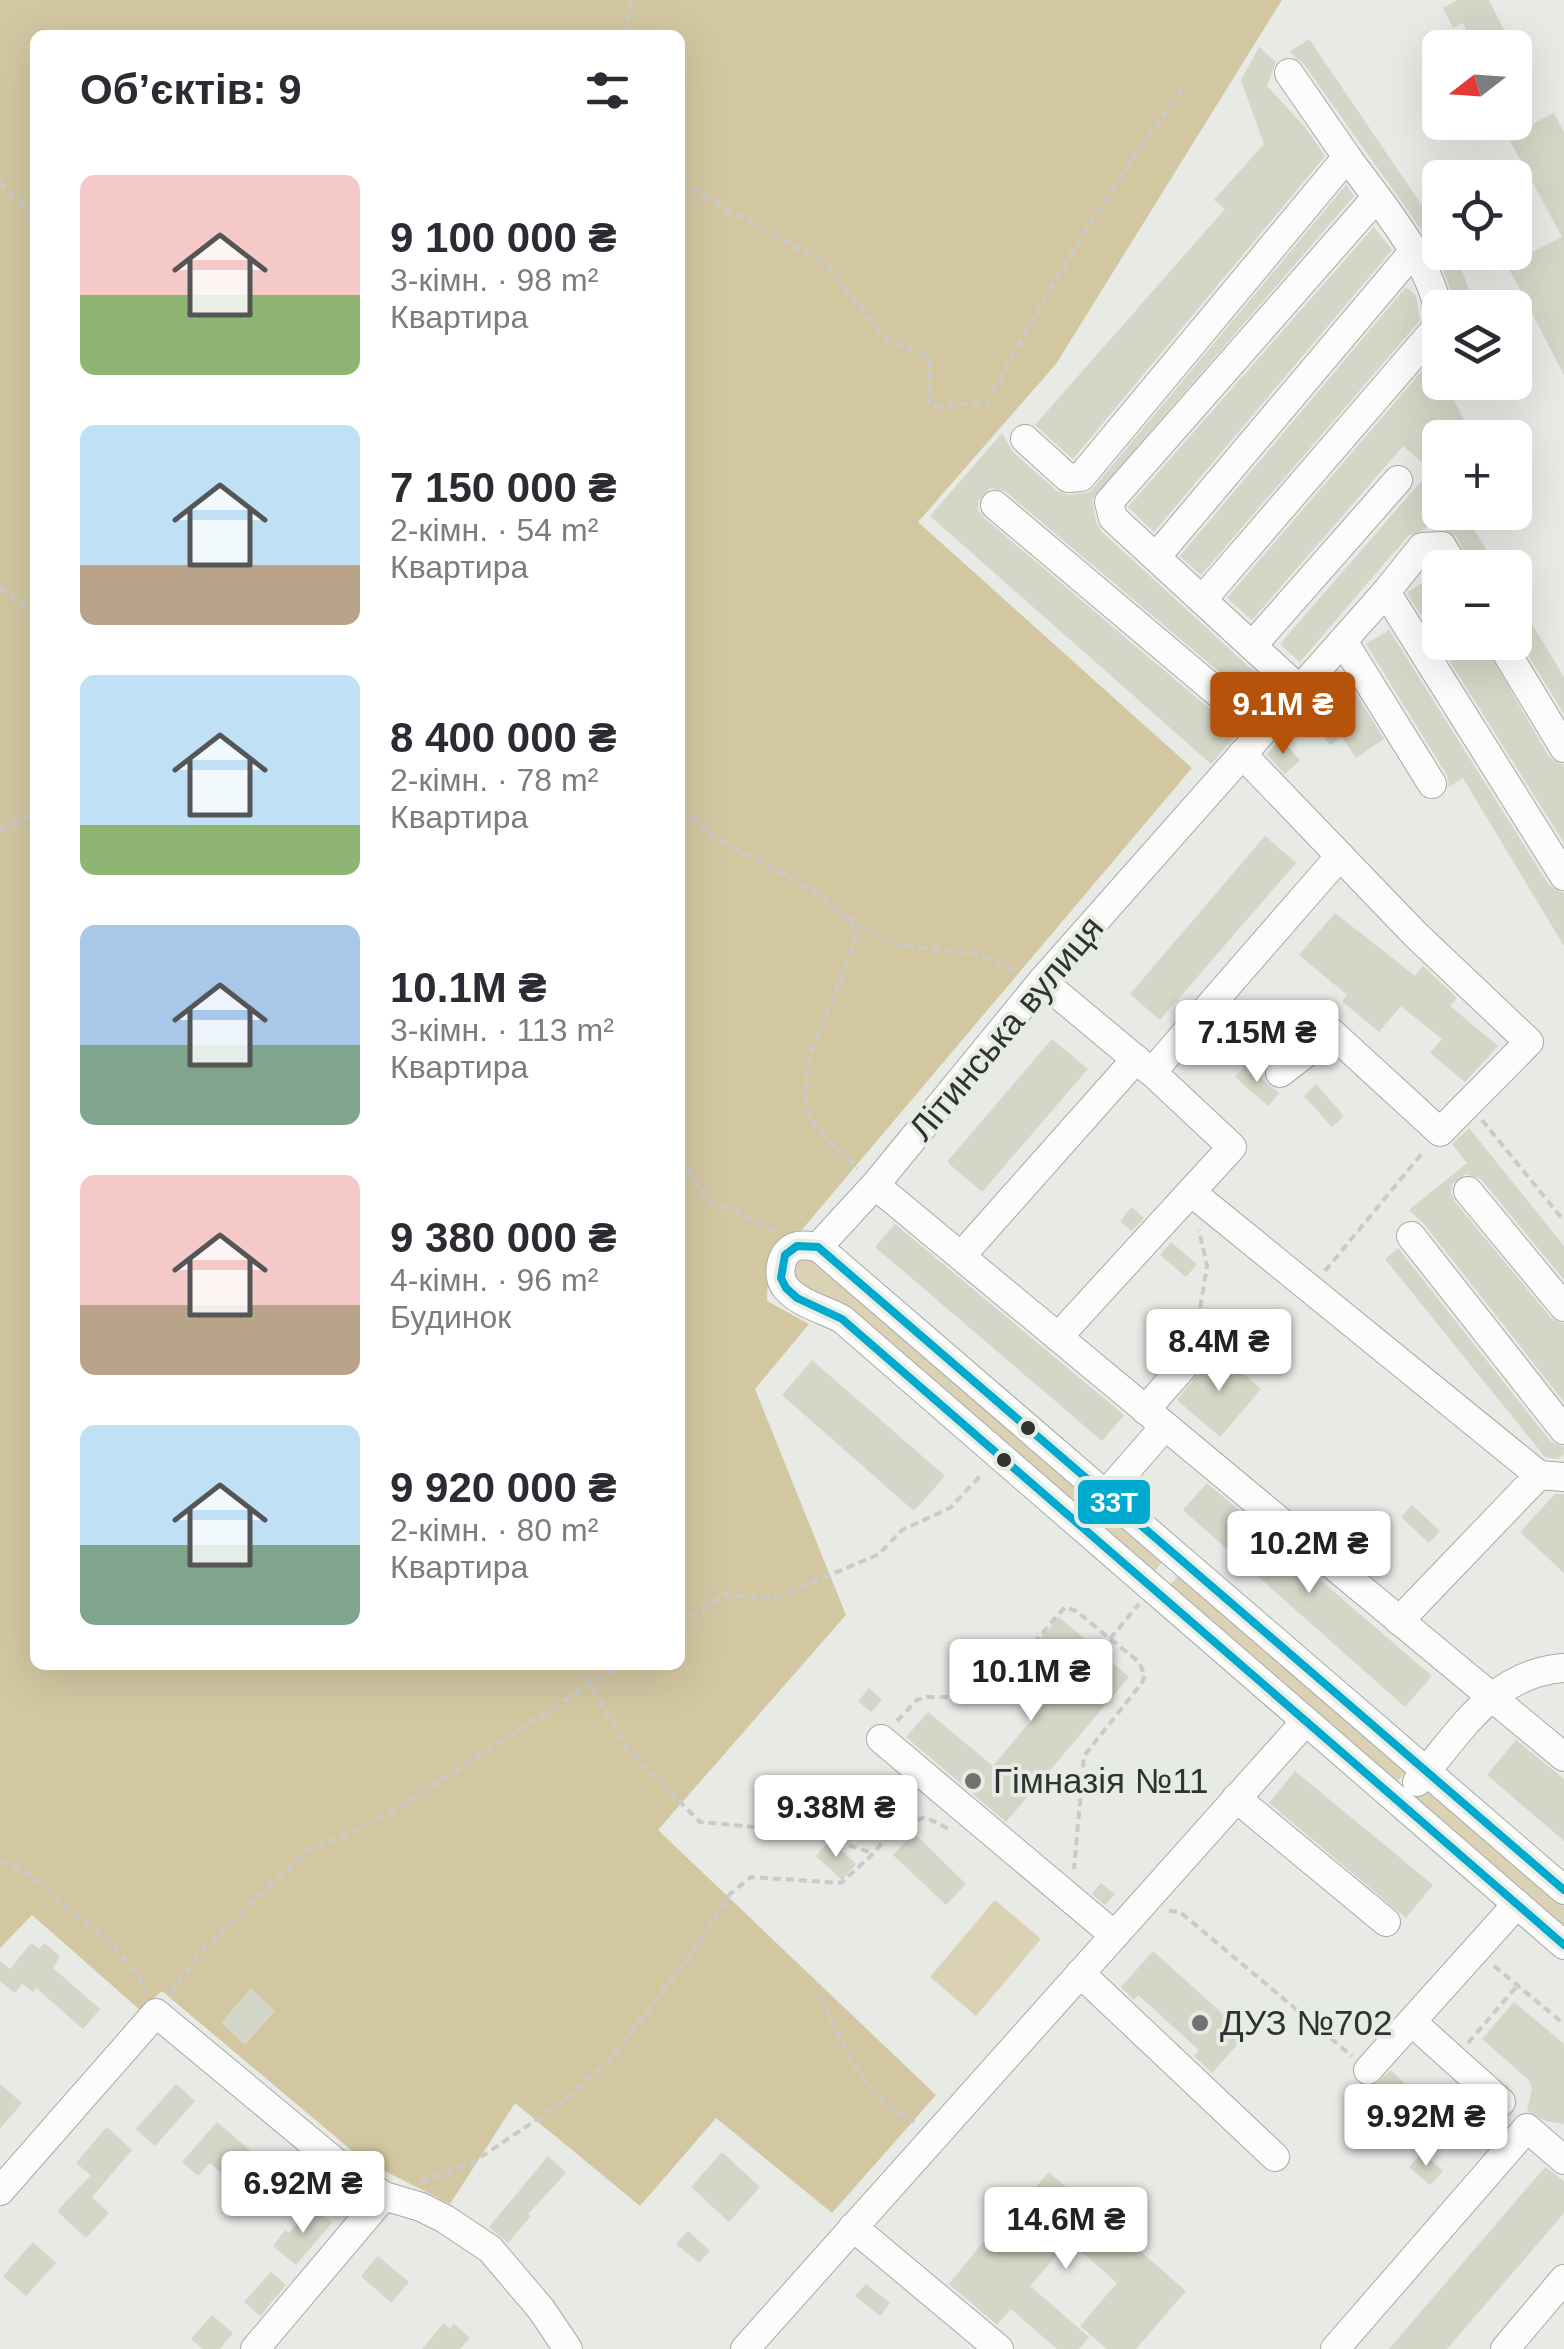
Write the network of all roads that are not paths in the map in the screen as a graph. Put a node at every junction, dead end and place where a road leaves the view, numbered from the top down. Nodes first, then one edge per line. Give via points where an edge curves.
1 (1289, 73) dead end
2 (1347, 156) junction
3 (1376, 198) junction
4 (1413, 252) junction
5 (1025, 439) dead end
6 (1398, 480) dead end
7 (996, 505) dead end
8 (1444, 550) edge
9 (1156, 556) junction
10 (1386, 592) junction
11 (1202, 600) junction
12 (1343, 641) junction
13 (1252, 646) junction
14 (1511, 660) edge
15 (1300, 690) junction
16 (1262, 731) junction
17 (1564, 748) edge
18 (1242, 754) junction
19 (1432, 784) dead end
20 (1340, 856) junction
21 (1564, 876) edge
22 (1039, 984) junction
23 (1144, 1066) junction
24 (1280, 1074) road end
25 (875, 1185) junction
26 (1468, 1190) dead end
27 (1191, 1192) junction
28 (1410, 1236) dead end
29 (818, 1247) junction
30 (960, 1256) junction
31 (1564, 1307) edge
32 (1058, 1336) junction
33 (1191, 1358) road end
34 (1156, 1418) junction
35 (1564, 1430) edge
36 (1552, 1476) edge
37 (1106, 1494) junction
38 (1399, 1621) junction
39 (1564, 1668) edge
40 (1490, 1696) junction
41 (1305, 1722) junction
42 (881, 1739) road end
43 (1564, 1757) edge
44 (1427, 1771) junction
45 (1236, 1798) junction
46 (1400, 1801) junction
47 (1564, 1890) edge
48 (1517, 1904) junction
49 (1386, 1922) dead end
50 (1114, 1935) junction
51 (1564, 1945) edge
52 (1080, 1972) junction
53 (1412, 2022) junction
54 (1368, 2070) road end
55 (1502, 2102) dead end
56 (1275, 2157) dead end
57 (1564, 2158) edge
58 (0, 2192) edge
59 (384, 2196) junction
60 (853, 2227) junction
61 (1564, 2280) edge
62 (255, 2349) edge
63 (568, 2349) edge
64 (745, 2349) edge
65 (999, 2349) edge
66 (1334, 2349) edge
67 (1505, 2349) edge

1 - 2 street
2 - 3 street
2 - 5 street via 1081,477 1068,478
3 - 4 street
3 - 9 street via 1109,502 1113,518
4 - 9 street
4 - 11 street via 1430,278 1437,326
6 - 13 street
7 - 16 street
8 - 10 street, Літинська вулиця via 1422,546
9 - 11 street
10 - 12 street, Літинська вулиця
10 - 21 street
11 - 13 street
12 - 15 street, Літинська вулиця
12 - 19 street
13 - 15 street
14 - 17 street
15 - 16 street, Літинська вулиця
16 - 18 street, Літинська вулиця
18 - 20 street
18 - 22 street, Літинська вулиця
20 - 23 street via 1182,1038
20 - 24 street via 1530,1042 1440,1132 1332,1033
22 - 23 street
22 - 25 street, Літинська вулиця
23 - 27 street via 1232,1146
23 - 30 street
25 - 29 street, Літинська вулиця
25 - 30 street
26 - 31 street
27 - 32 street
27 - 36 street
28 - 35 street
29 - 37 street
29 - 41 street, Літинська вулиця via 788,1250 780,1276 786,1288 842,1319
30 - 32 street
32 - 34 street
33 - 34 street
34 - 37 street
34 - 38 street
36 - 38 street
37 - 44 street
38 - 40 street
39 - 40 street via 1540,1670
40 - 43 street
40 - 44 street
41 - 45 street
41 - 46 street
42 - 50 street
44 - 46 street
44 - 47 street
45 - 49 street
45 - 50 street
46 - 48 street
48 - 51 street
48 - 53 street
50 - 52 street
52 - 56 street
52 - 60 street
53 - 54 street
53 - 55 street
57 - 66 street via 1527,2128
58 - 59 street via 156,2013
59 - 62 street
59 - 63 street via 421,2207 490,2250
60 - 64 street
60 - 65 street
61 - 67 street

